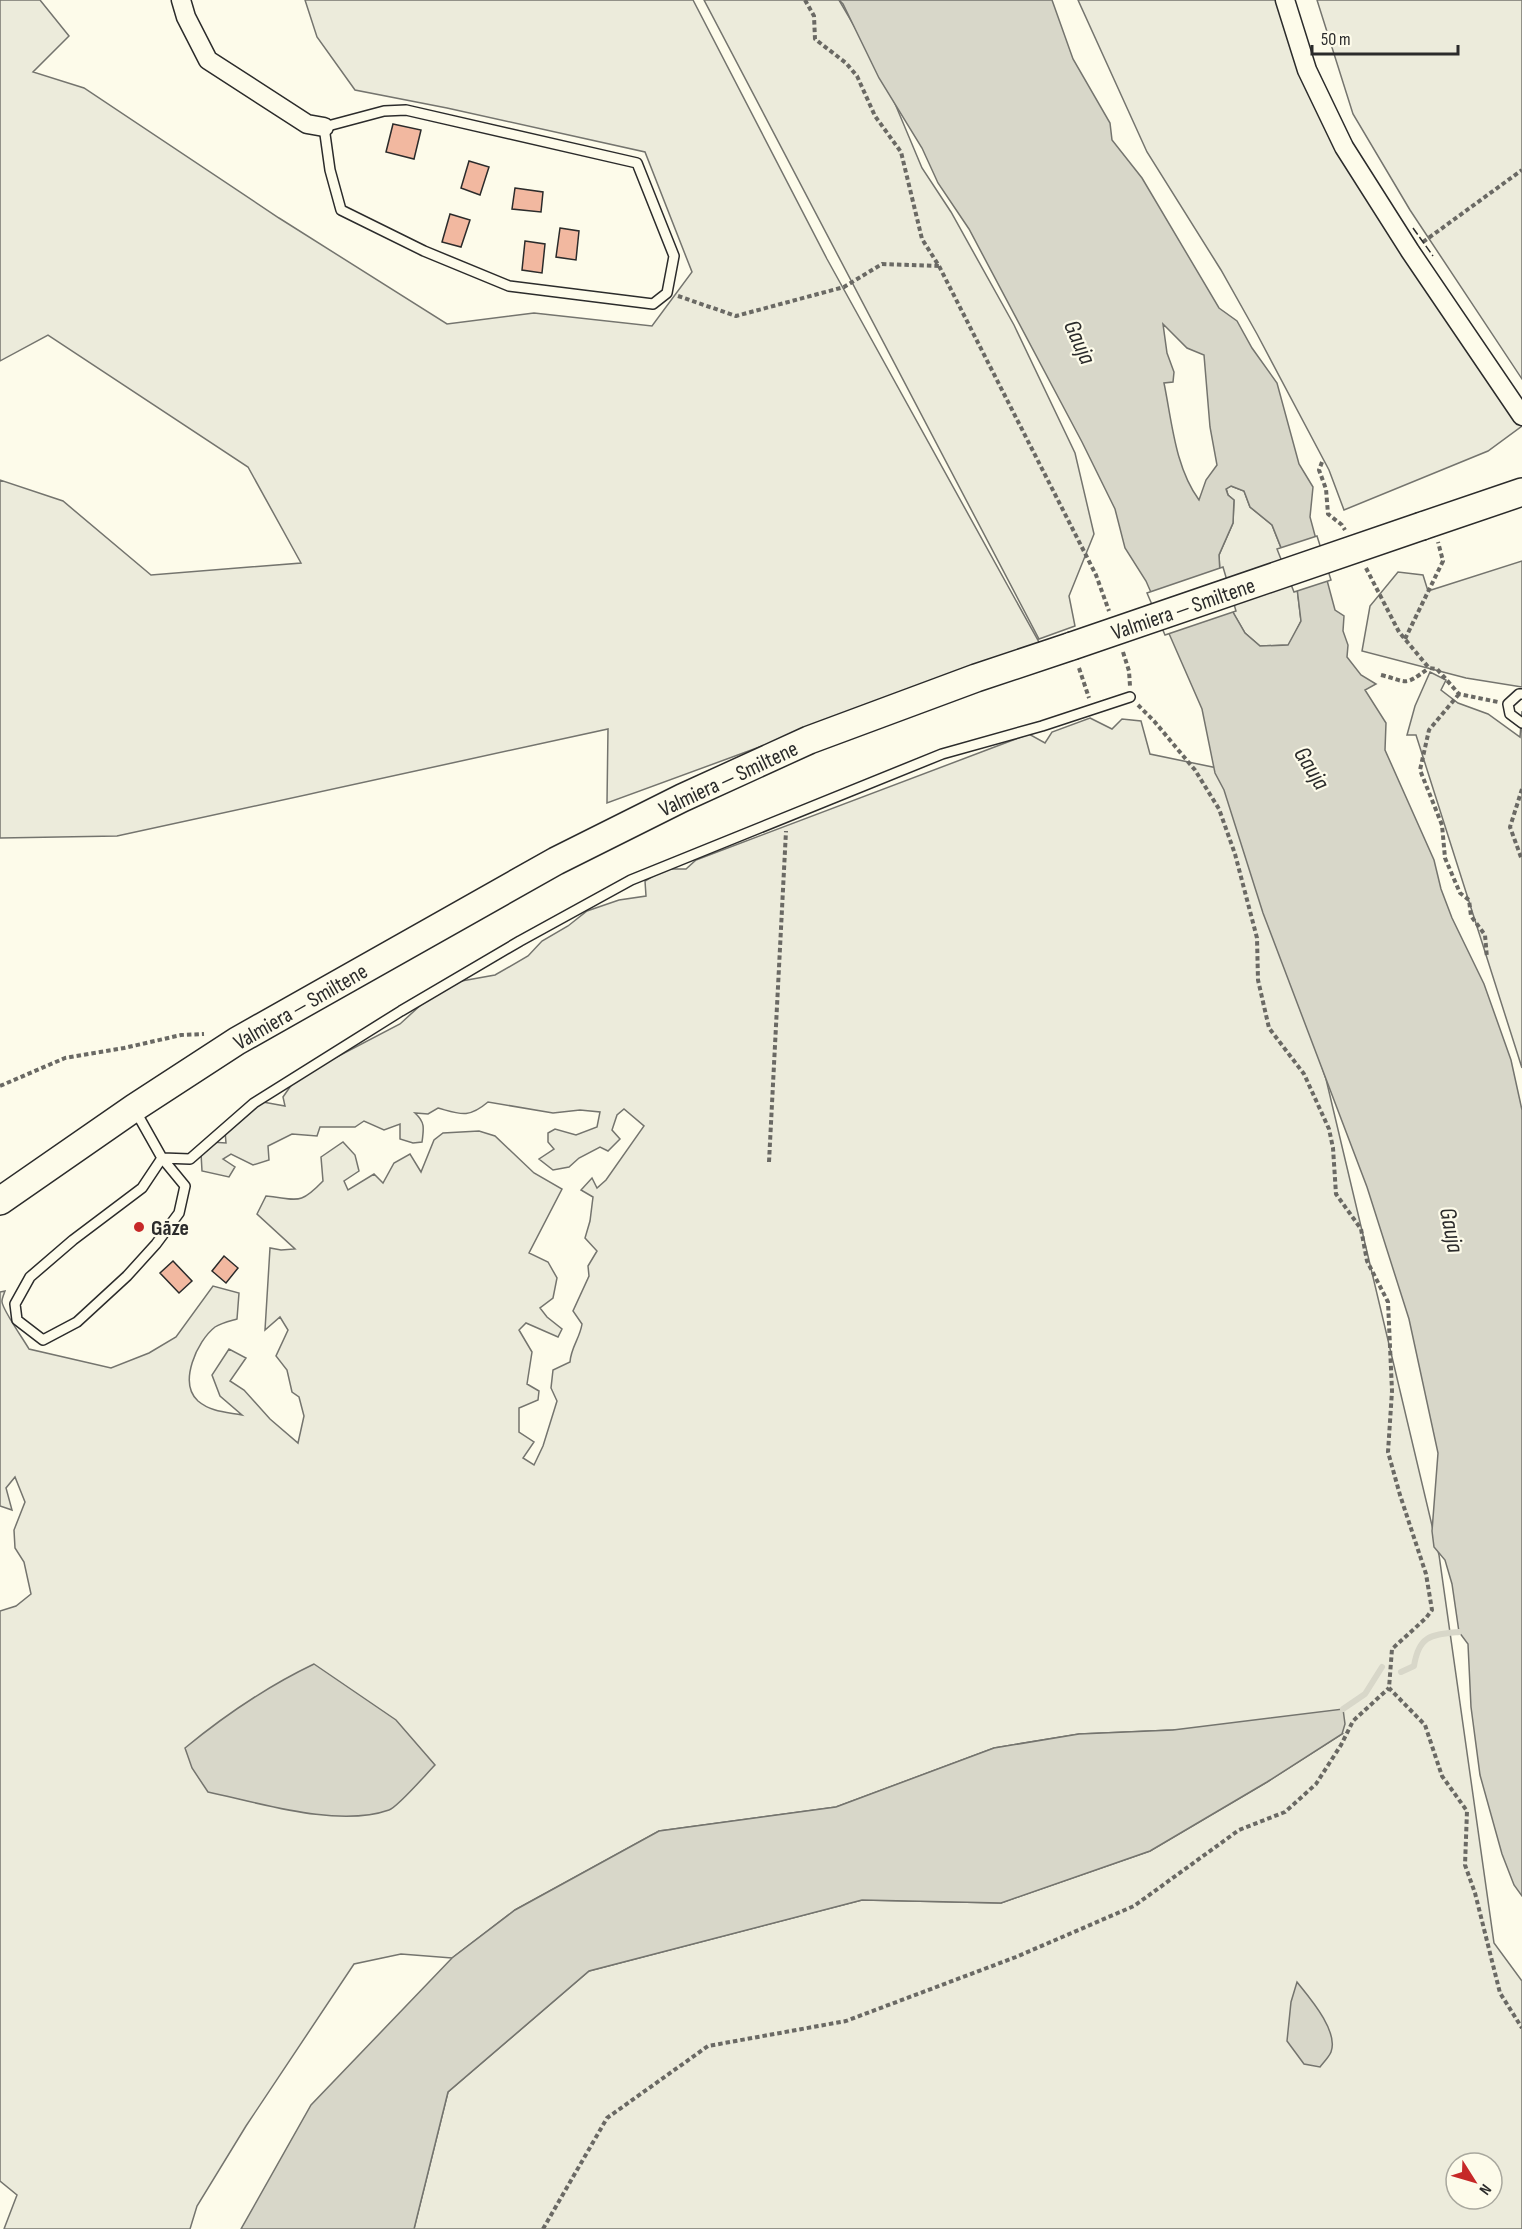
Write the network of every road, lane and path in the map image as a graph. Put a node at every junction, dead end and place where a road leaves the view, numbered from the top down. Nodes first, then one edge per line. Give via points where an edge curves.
1 (180, 0) edge
2 (805, 0) edge
3 (1285, 0) edge
4 (324, 127) junction
5 (1522, 170) edge
6 (1410, 251) junction
7 (939, 266) junction
8 (667, 292) junction
9 (1522, 416) edge
10 (1522, 492) edge
11 (1429, 533) junction
12 (1112, 618) dead end
13 (1122, 650) dead end
14 (1075, 653) junction
15 (1429, 668) junction
16 (1381, 675) dead end
17 (1459, 694) junction
18 (1522, 694) edge
19 (1130, 697) junction
20 (1508, 704) junction
21 (1093, 710) junction
22 (1522, 723) edge
23 (1522, 789) edge
24 (786, 818) junction
25 (1522, 860) edge
26 (1487, 958) dead end
27 (237, 1041) junction
28 (0, 1086) edge
29 (134, 1108) junction
30 (162, 1158) junction
31 (769, 1162) dead end
32 (0, 1202) edge
33 (1389, 1688) junction
34 (1522, 2028) edge
35 (543, 2229) edge

1 - 4 street via 208,60 307,124
2 - 7 path via 814,16 814,39 857,76 875,116 901,152 922,238
3 - 6 street via 1307,70 1344,147
4 - 8 lane via 341,210 424,251 509,286 653,304
4 - 8 lane via 384,111 406,110 637,163 674,256
5 - 6 path
6 - 9 street
7 - 8 path via 882,264 844,287 736,316
7 - 12 path via 1096,575
10 - 11 main road, Valmiera — Smiltene
11 - 14 main road, Valmiera — Smiltene, bridge
11 - 15 path via 1443,561 1405,639
13 - 19 path via 1129,671
14 - 21 path
14 - 27 main road, Valmiera — Smiltene via 976,678 809,740 682,798 556,861
15 - 16 path via 1410,682 1397,682
15 - 17 path via 1437,669
17 - 20 path
17 - 26 path via 1429,730 1420,770 1442,825 1445,858 1460,893 1468,900 1471,916 1485,935
18 - 20 lane
19 - 21 lane
19 - 33 path via 1195,770 1219,808 1257,938 1258,980 1269,1028 1304,1074 1329,1129 1336,1194 1361,1229 1367,1261 1388,1302 1392,1391 1388,1452 1426,1574 1432,1610 1392,1649
20 - 22 lane via 1510,714
21 - 24 lane via 942,754
23 - 25 path via 1510,827
24 - 30 lane via 631,880 401,1011 254,1103 190,1159
24 - 31 path
27 - 28 path via 211,1034 180,1035 65,1058
27 - 29 main road, Valmiera — Smiltene
29 - 30 lane
29 - 32 main road, Valmiera — Smiltene
30 - 30 lane via 142,1188 30,1277 15,1304 17,1320 43,1340 77,1322 127,1276 179,1213 185,1186
33 - 34 path via 1425,1725 1442,1776 1467,1811 1465,1865 1500,1993
33 - 35 path via 1353,1721 1316,1784 1285,1812 1239,1830 1134,1906 1016,1957 846,2021 708,2046 607,2118

